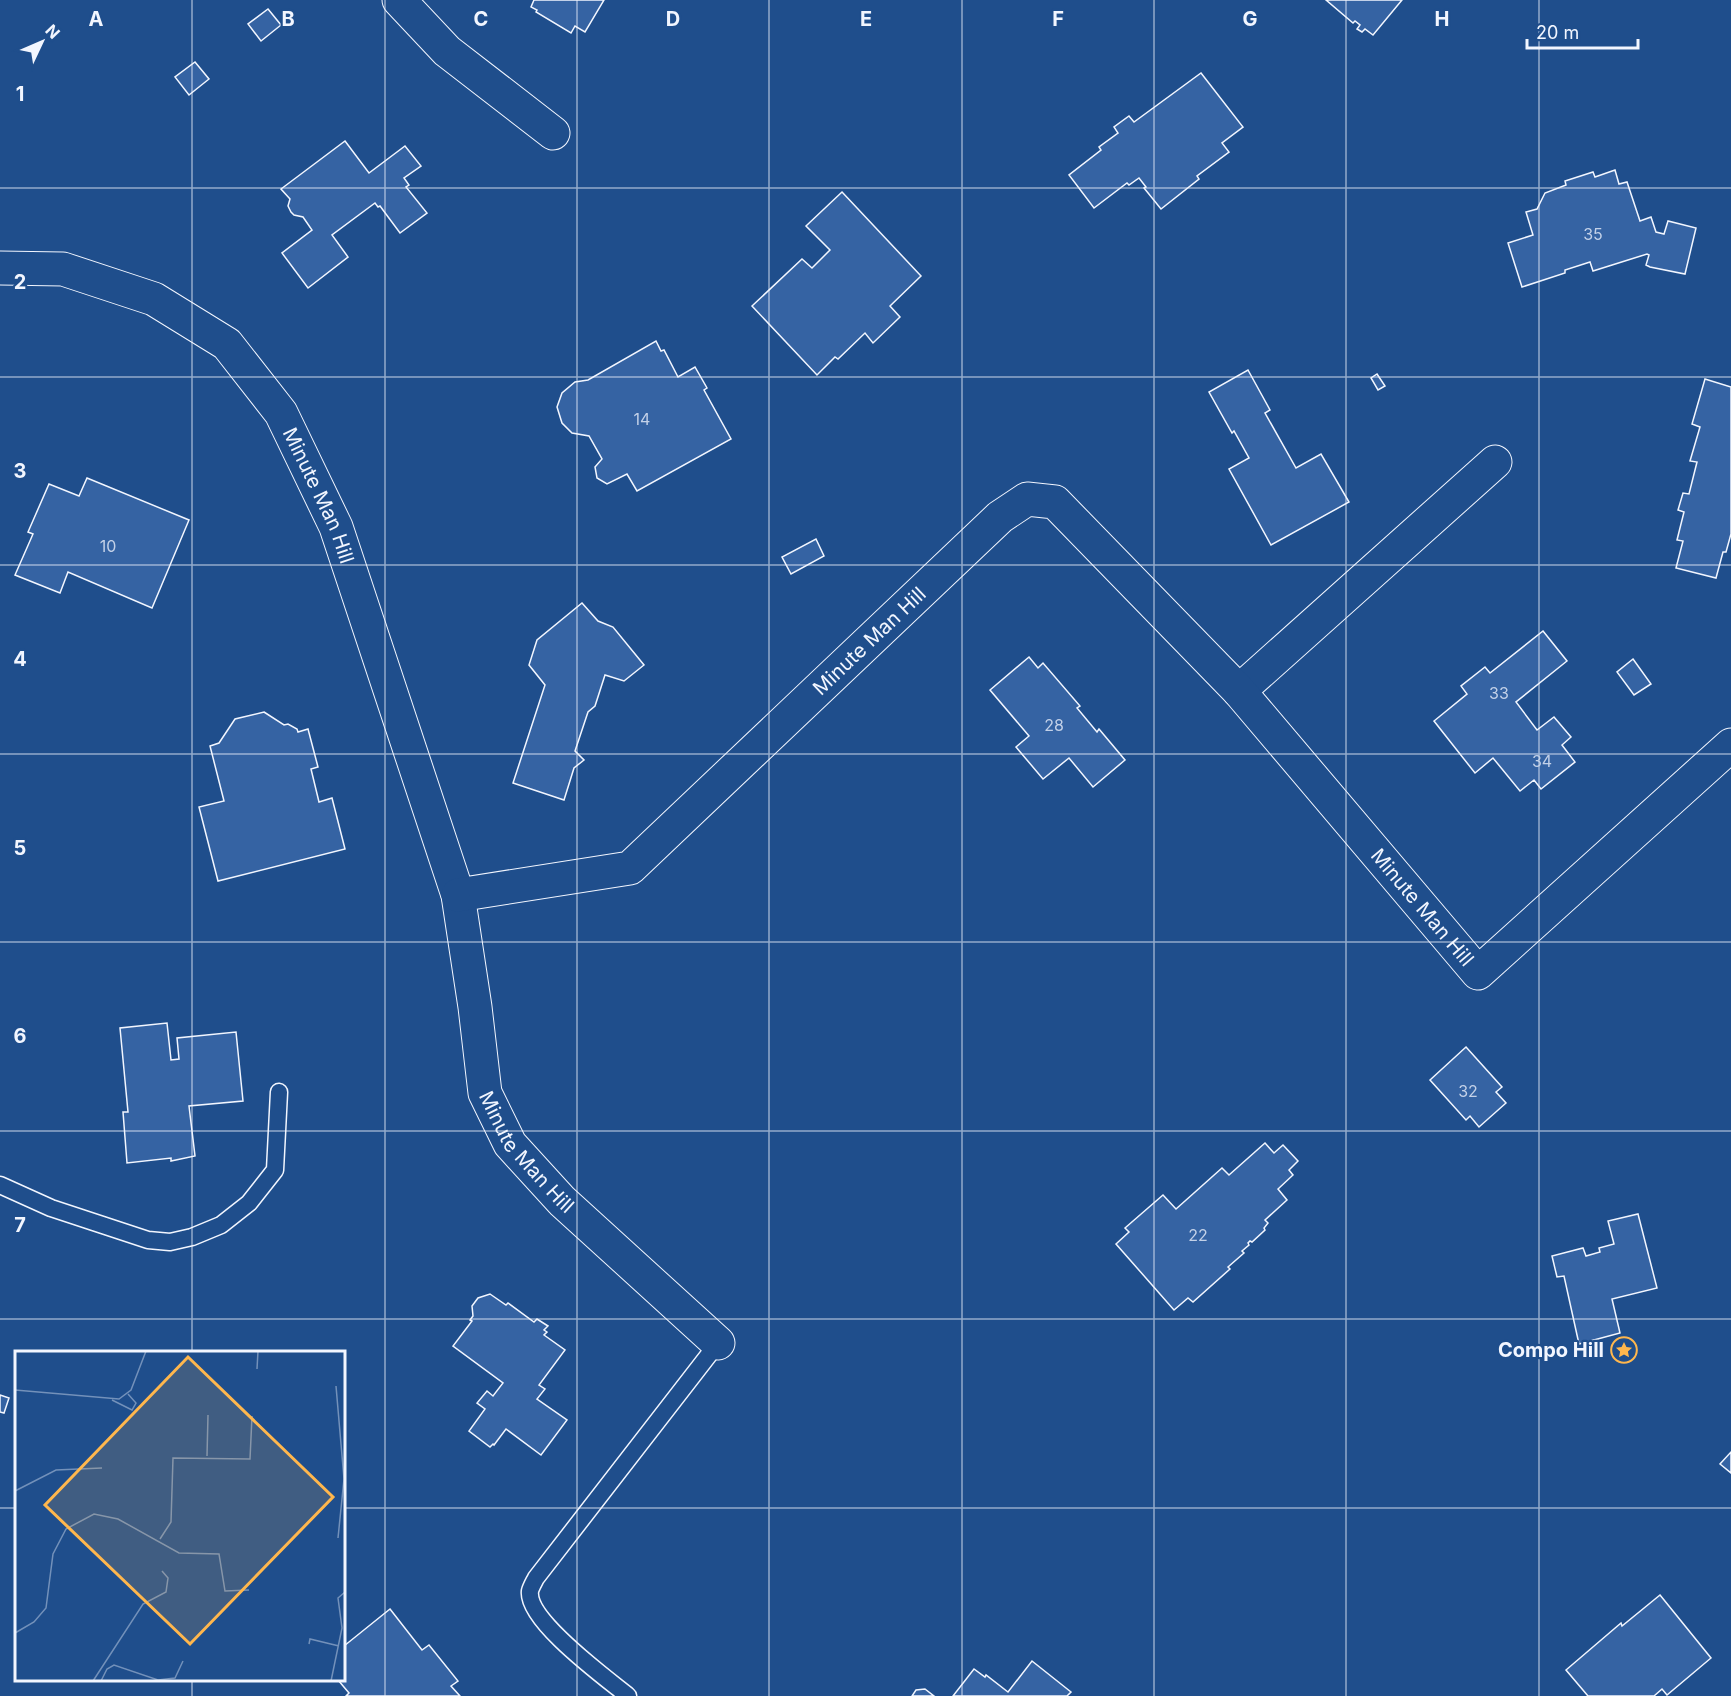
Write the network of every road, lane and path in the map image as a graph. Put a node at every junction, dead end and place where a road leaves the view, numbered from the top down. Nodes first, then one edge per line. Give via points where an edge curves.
1 (399, 0) edge
2 (553, 133) dead end
3 (0, 268) edge
4 (1495, 462) dead end
5 (1239, 691) junction
6 (1731, 745) edge
7 (458, 896) junction
8 (279, 1092) dead end
9 (0, 1185) edge
10 (718, 1343) joint
11 (628, 1696) edge

1 - 2 street via 447,51
3 - 7 street, Minute Man Hill via 63,269 154,298 227,344 281,413 336,527
4 - 5 street
5 - 6 street, Minute Man Hill via 1478,972
5 - 7 street, Minute Man Hill via 1055,502 1027,499 1000,517 630,868
7 - 10 street, Minute Man Hill via 485,1094 510,1144 562,1201
8 - 9 lane via 275,1170 249,1203 221,1225 192,1237 170,1242 148,1240 51,1208
10 - 11 lane via 536,1578 530,1593 535,1611 555,1634

